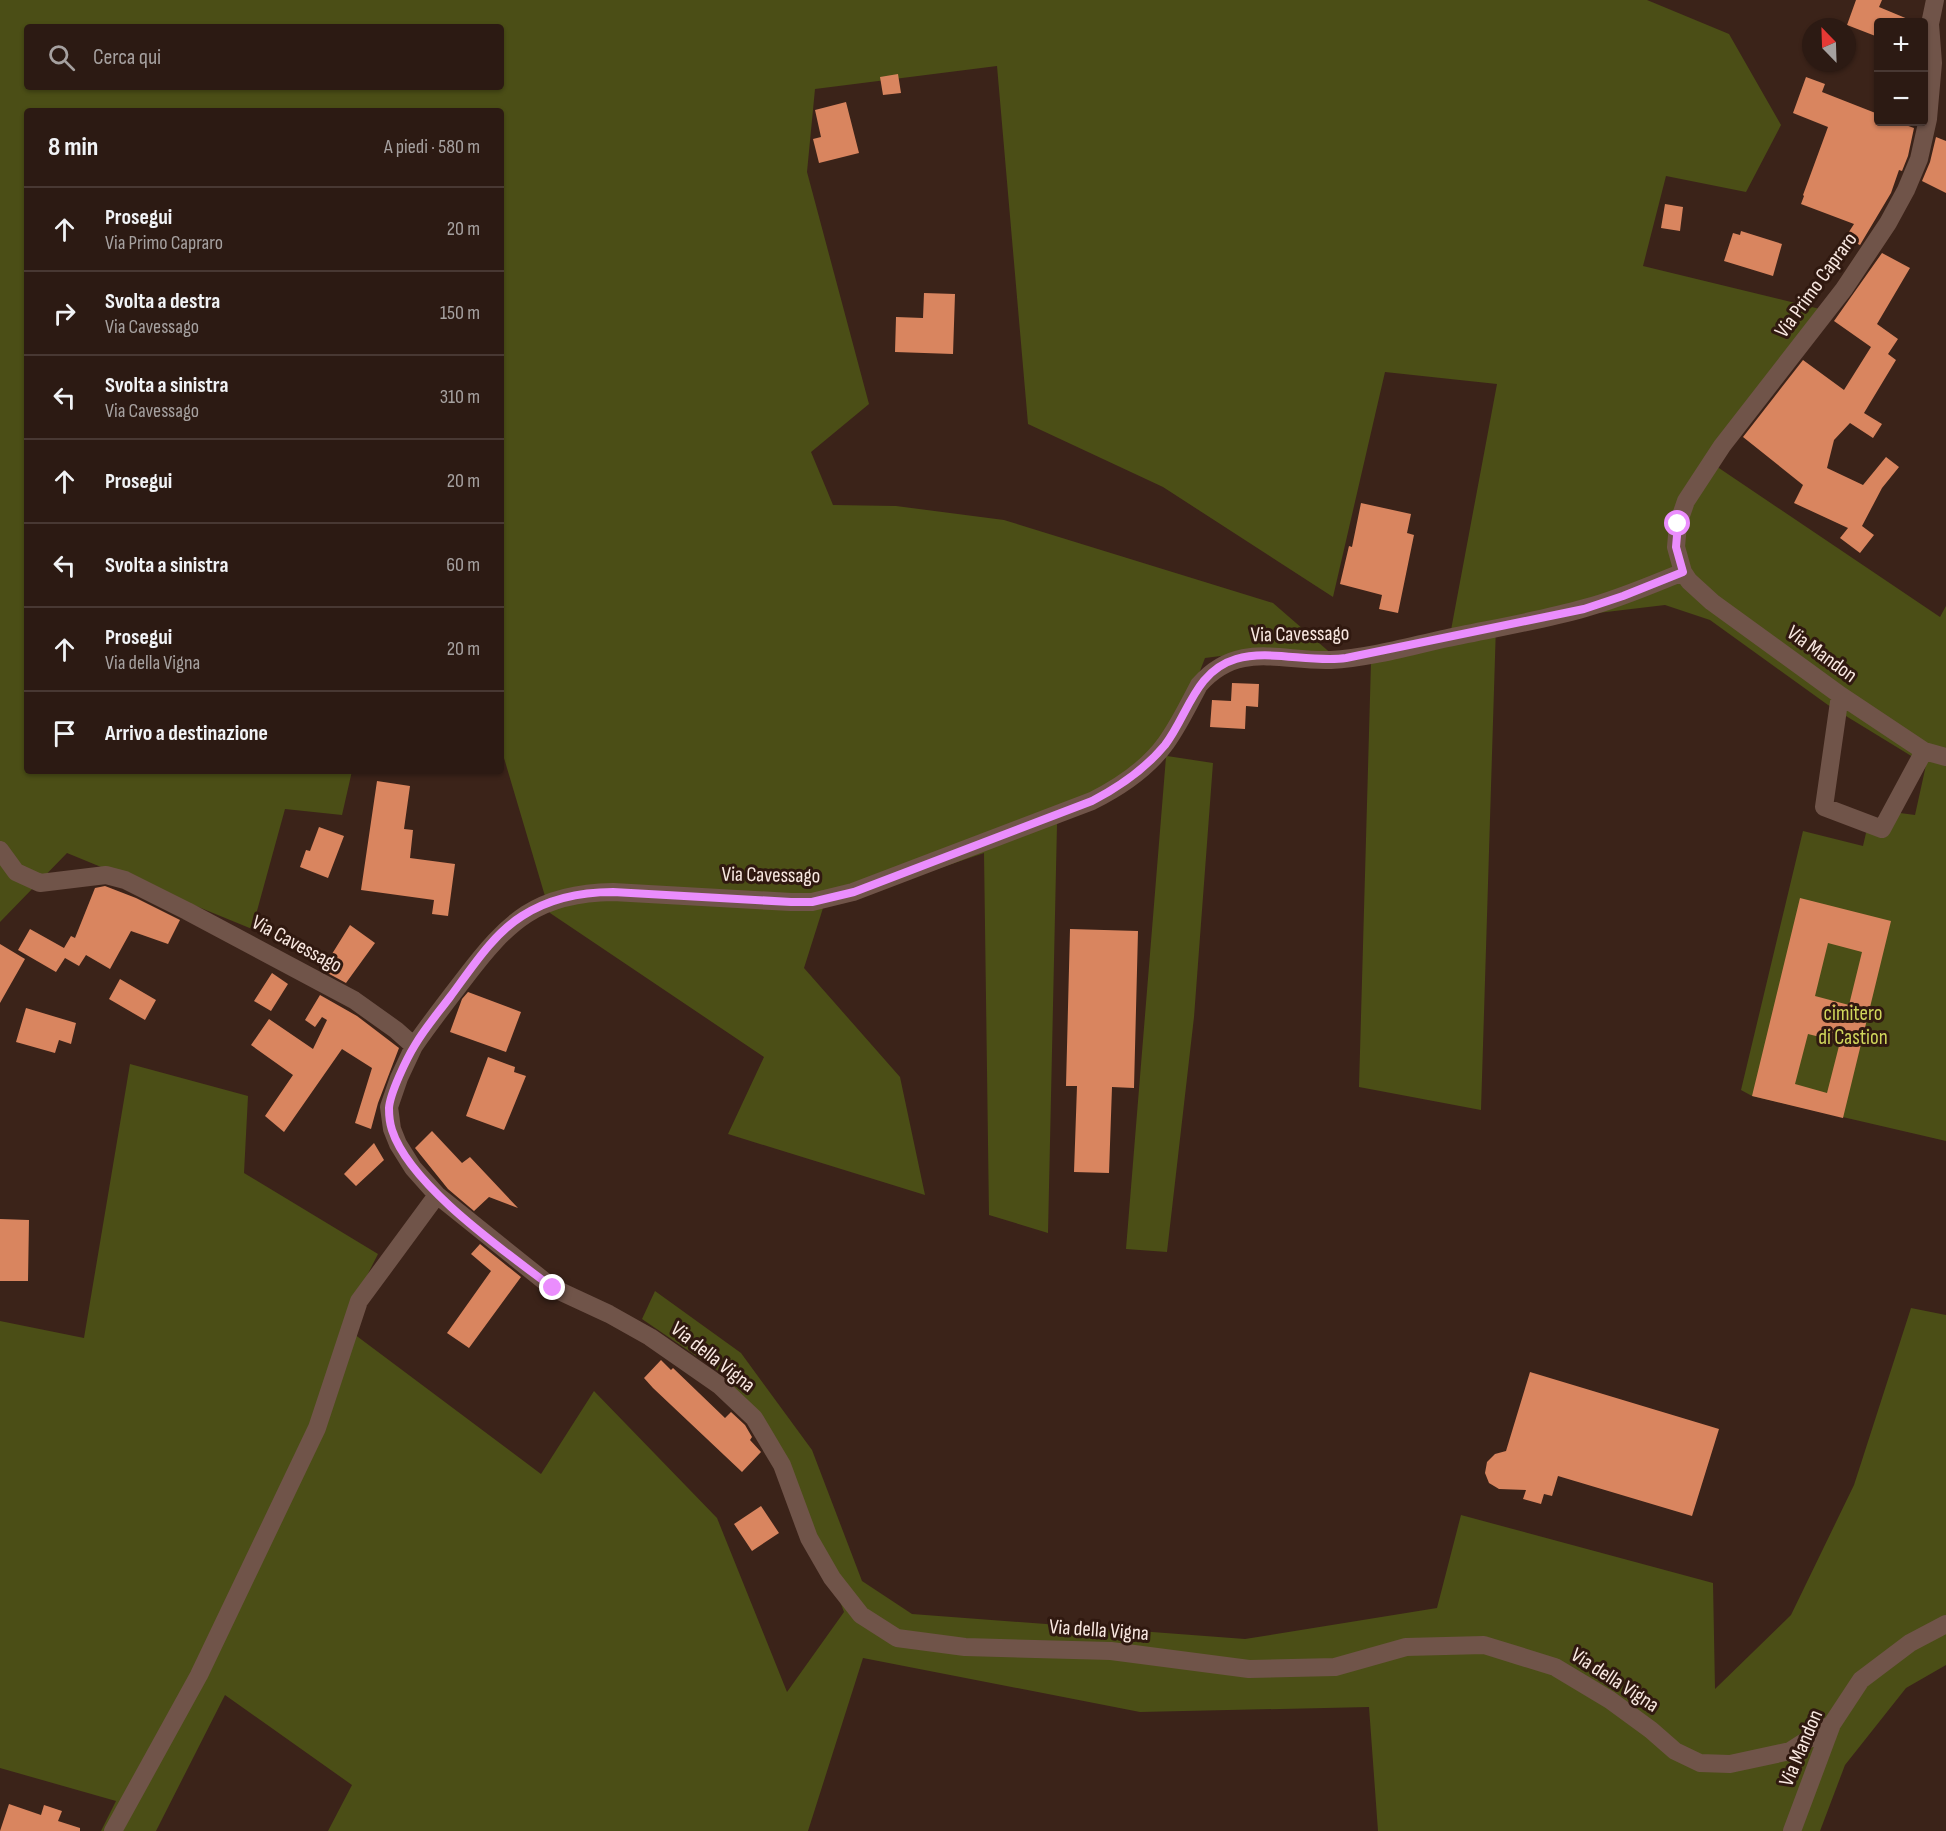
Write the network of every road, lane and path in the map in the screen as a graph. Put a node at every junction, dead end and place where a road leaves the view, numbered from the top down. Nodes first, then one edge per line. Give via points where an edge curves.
1 (1935, 0) edge
2 (1939, 66) edge
3 (1683, 572) junction
4 (1840, 695) junction
5 (1924, 751) junction
6 (1946, 757) edge
7 (0, 849) edge
8 (414, 1046) junction
9 (437, 1194) junction
10 (1946, 1624) edge
11 (1832, 1724) junction
12 (113, 1831) edge
13 (1792, 1831) edge

1 - 2 street, Via Primo Capraro via 1930,24
2 - 3 street, Via Primo Capraro via 1925,139 1906,190 1888,223 1844,289 1722,446 1686,501 1676,536
3 - 4 street, Via Mandon via 1712,602
3 - 8 street, Via Cavessago via 1584,609 1402,648 1332,660 1265,656 1225,663 1199,685 1164,745 1142,768 1109,792 854,892 791,902 613,892 590,892 553,900 507,927
4 - 5 street, Via Mandon
4 - 5 street via 1824,807 1882,829
5 - 6 street, Via Mandon
7 - 8 street, Via Cavessago via 16,872 40,883 106,875 125,880 354,1000
8 - 9 street, Via della Vigna via 389,1107 392,1129 413,1168
9 - 11 street, Via della Vigna via 553,1288 650,1337 719,1385 754,1418 782,1465 809,1538 832,1578 861,1615 897,1638 965,1647 1111,1651 1249,1669 1335,1667 1406,1647 1484,1645 1555,1667 1610,1700 1675,1751 1700,1763 1730,1764 1790,1751
9 - 12 street via 359,1301 317,1428 199,1675
10 - 11 street, Via Mandon via 1910,1643 1861,1680
11 - 13 street, Via Mandon

